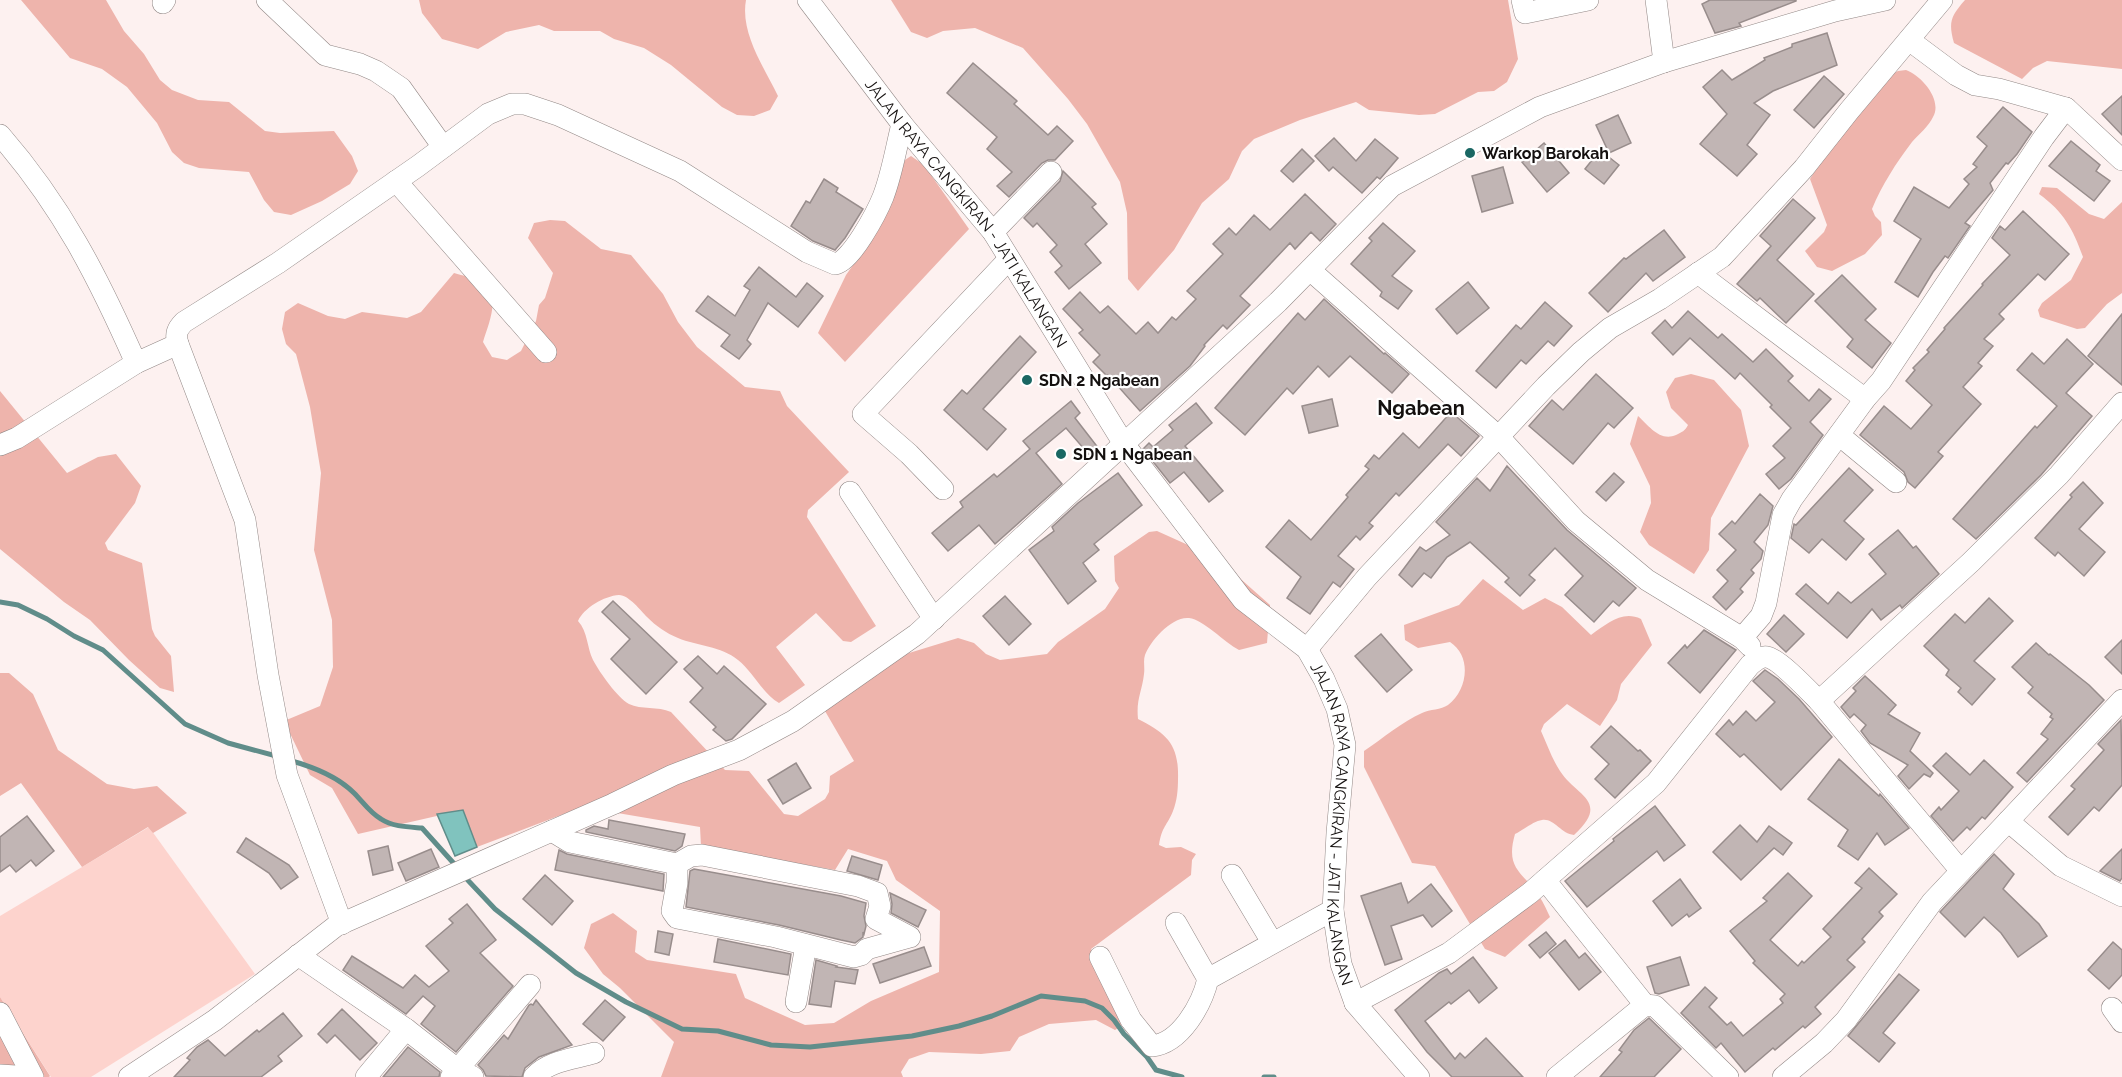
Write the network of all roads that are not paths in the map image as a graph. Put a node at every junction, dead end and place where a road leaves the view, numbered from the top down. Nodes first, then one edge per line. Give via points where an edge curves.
1 (267, 0) edge
2 (808, 0) edge
3 (1522, 0) edge
4 (1588, 0) edge
5 (1656, 0) edge
6 (1886, 0) edge
7 (1942, 0) edge
8 (1909, 40) junction
9 (1664, 62) junction
10 (2066, 108) junction
11 (902, 124) junction
12 (0, 135) edge
13 (443, 147) junction
14 (2122, 160) edge
15 (1051, 172) dead end
16 (396, 181) junction
17 (993, 232) junction
18 (1009, 259) junction
19 (1310, 270) junction
20 (1698, 273) junction
21 (178, 344) junction
22 (546, 352) dead end
23 (136, 363) junction
24 (1864, 399) junction
25 (2122, 403) edge
26 (1839, 435) junction
27 (1499, 436) junction
28 (1124, 444) junction
29 (0, 445) edge
30 (1896, 482) dead end
31 (943, 489) dead end
32 (850, 492) dead end
33 (934, 619) junction
34 (1742, 638) junction
35 (1307, 649) junction
36 (1760, 658) junction
37 (2122, 700) edge
38 (1819, 701) junction
39 (2008, 821) junction
40 (552, 831) junction
41 (677, 864) junction
42 (1961, 871) junction
43 (1232, 875) dead end
44 (1545, 880) junction
45 (2122, 896) edge
46 (1333, 910) junction
47 (876, 919) junction
48 (1176, 922) dead end
49 (342, 924) junction
50 (1272, 942) junction
51 (806, 945) junction
52 (867, 949) junction
53 (298, 956) junction
54 (1100, 957) dead end
55 (1208, 978) junction
56 (530, 985) dead end
57 (796, 1002) dead end
58 (1355, 1003) junction
59 (1645, 1005) junction
60 (0, 1013) edge
61 (406, 1029) junction
62 (594, 1053) dead end
63 (461, 1074) edge
64 (0, 1075) edge
65 (1560, 1076) edge
66 (32, 1077) edge
67 (129, 1077) edge
68 (366, 1077) edge
69 (534, 1077) edge
70 (1419, 1077) edge
71 (1728, 1077) edge
72 (1783, 1077) edge

1 - 13 street via 325,55 376,71 400,88
2 - 11 street, JALAN RAYA CANGKIRAN - JATI KALANGAN
3 - 4 street via 1525,14
5 - 9 street
6 - 9 street via 1835,11
7 - 8 street
8 - 10 street via 1975,85
8 - 20 street via 1742,237
9 - 19 street via 1540,107 1392,186
10 - 14 street
10 - 24 street via 1881,381
11 - 13 street via 883,197 852,253 836,264 807,252 680,171 525,104 512,104 488,114
11 - 17 street, JALAN RAYA CANGKIRAN - JATI KALANGAN
12 - 23 street via 63,217 99,280
13 - 16 street
15 - 17 street
16 - 21 street via 184,322 178,328
16 - 22 street
17 - 18 street, JALAN RAYA CANGKIRAN - JATI KALANGAN
18 - 28 street, JALAN RAYA CANGKIRAN - JATI KALANGAN
18 - 31 street via 863,414
19 - 27 street
19 - 28 street
20 - 24 street
20 - 27 street via 1610,328 1546,386
21 - 23 street
21 - 49 street via 245,520 287,775
23 - 29 street
24 - 26 street
25 - 38 street via 2059,475 1971,562
26 - 30 street
26 - 34 street via 1787,507 1767,603 1755,625
27 - 34 street via 1576,521 1625,562 1647,580
27 - 35 street via 1367,577
28 - 33 street
28 - 35 street, JALAN RAYA CANGKIRAN - JATI KALANGAN via 1243,600
32 - 33 street
33 - 40 street via 793,721 739,750 673,775
34 - 36 street
35 - 46 street, JALAN RAYA CANGKIRAN - JATI KALANGAN via 1337,709 1345,745
36 - 38 street via 1770,658
36 - 44 street via 1656,783
37 - 39 street
38 - 42 street
39 - 42 street
39 - 45 street via 2061,866
40 - 41 street via 570,842
40 - 49 street
41 - 47 street via 702,855 858,886 877,894 880,906
41 - 51 street via 672,911 677,918
42 - 72 street via 1932,902 1846,1020
43 - 50 street
44 - 58 street via 1449,953
44 - 59 street
46 - 50 street
46 - 58 street, JALAN RAYA CANGKIRAN - JATI KALANGAN via 1341,964
47 - 52 street
47 - 52 street via 909,937
48 - 55 street
49 - 53 street
50 - 55 street
51 - 52 street via 854,957
51 - 57 street
53 - 61 street
53 - 67 street via 215,1020
54 - 55 street via 1131,1020 1152,1046 1162,1045 1178,1033 1205,992
56 - 63 street
58 - 70 street, JALAN RAYA CANGKIRAN - JATI KALANGAN
59 - 65 street
59 - 71 street via 1655,1006
60 - 66 street
61 - 63 street
61 - 68 street
62 - 69 street via 549,1065
64 - 66 street

